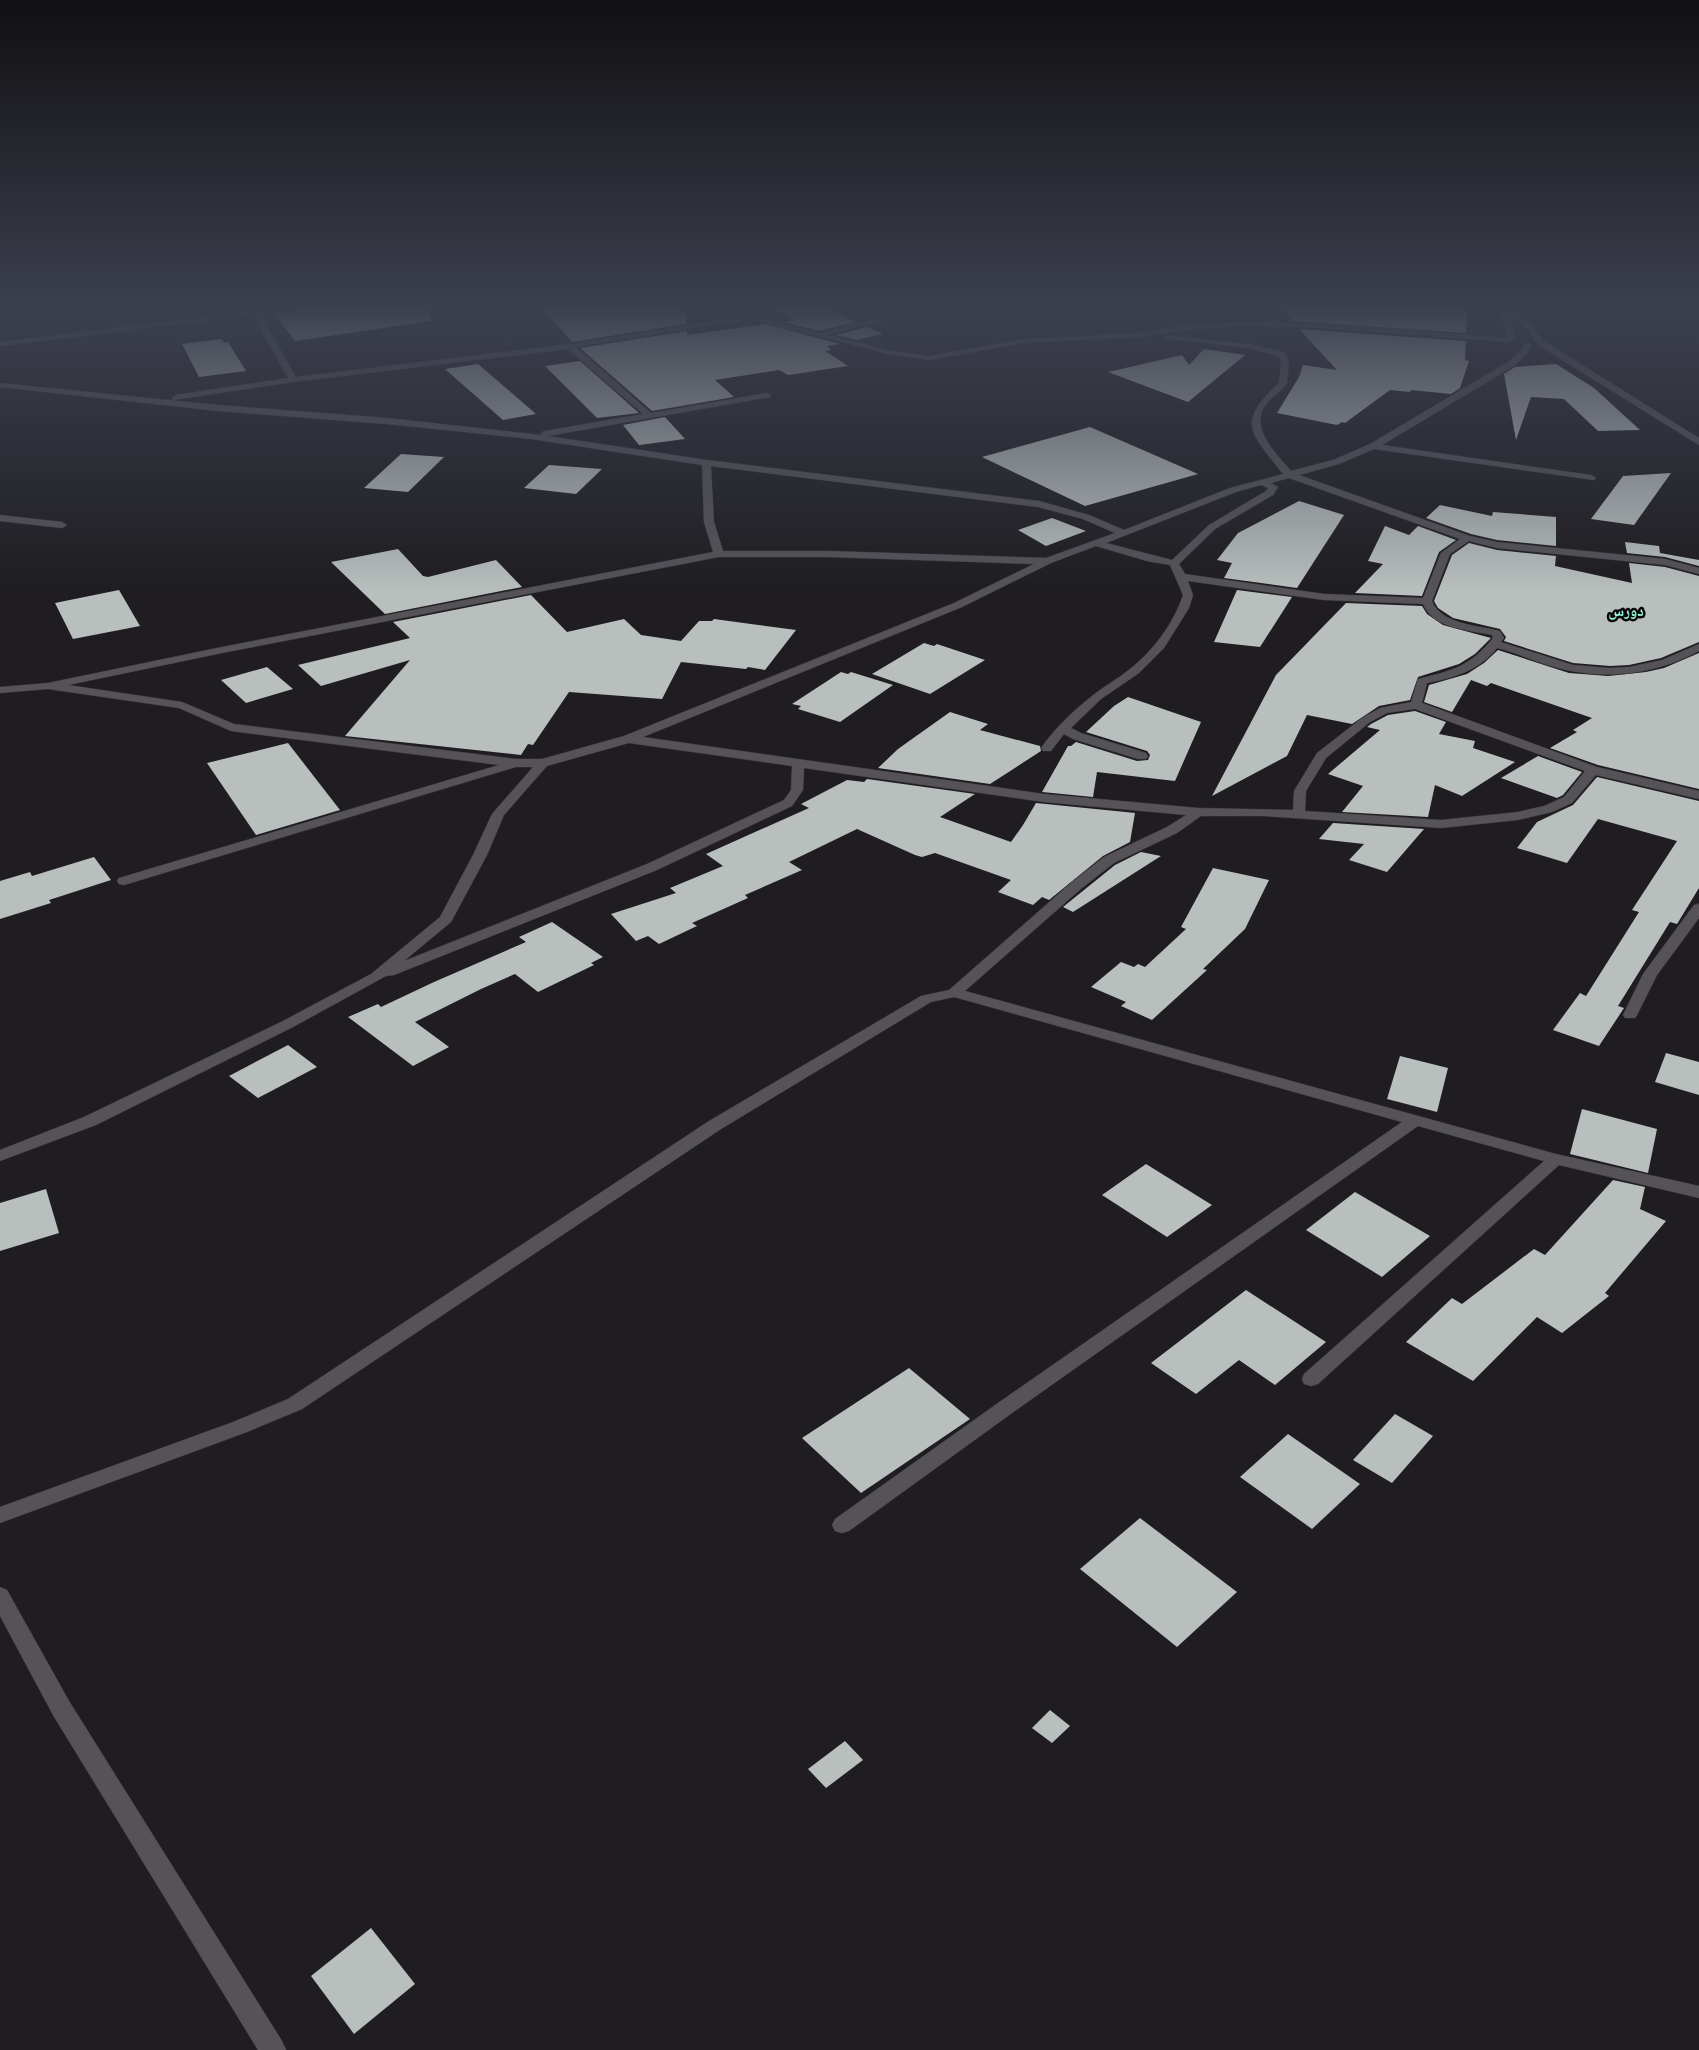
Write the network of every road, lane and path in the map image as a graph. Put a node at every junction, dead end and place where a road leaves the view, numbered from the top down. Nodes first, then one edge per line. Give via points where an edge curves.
1 (163, 401) edge
2 (632, 401) edge
3 (735, 401) edge
4 (1264, 401) edge
5 (1449, 401) edge
6 (1634, 401) edge
7 (650, 416) junction
8 (531, 436) junction
9 (1699, 442) edge
10 (1373, 446) junction
11 (707, 463) junction
12 (1288, 474) junction
13 (1591, 478) dead end
14 (1261, 482) junction
15 (0, 518) edge
16 (62, 525) dead end
17 (1123, 533) junction
18 (1467, 538) junction
19 (1094, 544) junction
20 (719, 554) junction
21 (1047, 561) junction
22 (1174, 562) junction
23 (1699, 571) edge
24 (1181, 577) junction
25 (1427, 601) junction
26 (1494, 644) junction
27 (1699, 647) edge
28 (48, 686) junction
29 (0, 690) edge
30 (1416, 705) junction
31 (1064, 728) junction
32 (628, 739) junction
33 (1047, 748) dead end
34 (1142, 756) dead end
35 (543, 763) junction
36 (798, 763) junction
37 (516, 764) junction
38 (1593, 770) junction
39 (1699, 795) edge
40 (1198, 812) junction
41 (1298, 814) junction
42 (124, 881) dead end
43 (1699, 908) edge
44 (376, 977) junction
45 (954, 993) junction
46 (1630, 1015) dead end
47 (1416, 1120) junction
48 (0, 1156) edge
49 (1556, 1158) junction
50 (1699, 1192) edge
51 (1311, 1379) dead end
52 (0, 1515) edge
53 (842, 1525) dead end
54 (0, 1596) edge
55 (274, 2050) edge

1 - 8 street
2 - 7 street
3 - 7 street
4 - 12 street via 1255,420 1262,441
5 - 10 street
6 - 9 street
7 - 8 street
8 - 11 street
10 - 12 street via 1336,462
10 - 13 street
11 - 17 street via 1039,504 1086,517
11 - 20 street via 706,497 714,546
12 - 14 street
12 - 18 street
14 - 17 street
14 - 22 street via 1273,487 1270,493 1212,527
15 - 16 street
17 - 19 street
18 - 23 street via 1497,546 1665,562
18 - 25 street via 1446,552
19 - 21 street
19 - 22 street
20 - 21 street
20 - 28 street
21 - 32 street via 958,605
22 - 24 street
24 - 25 street via 1324,597
24 - 31 street via 1188,596 1160,646 1135,671 1097,697
25 - 26 street via 1435,616 1496,633 1499,638
26 - 27 street via 1571,669 1622,672 1679,659
26 - 30 street via 1487,655 1471,666 1422,682
28 - 29 street
28 - 37 street via 182,705 231,727
30 - 38 street
30 - 41 street via 1384,710 1366,720 1321,756 1300,792
31 - 33 street
31 - 34 street via 1077,736
32 - 35 street
32 - 36 street
35 - 37 street
35 - 44 street via 498,814 480,856 446,919
36 - 40 street via 1044,798
36 - 44 street via 799,785 788,803 652,867
37 - 42 street
38 - 39 street
38 - 41 street via 1568,800 1518,816 1441,824
40 - 41 street
40 - 45 street via 1172,830 1103,865 1022,931
43 - 46 street via 1650,974
44 - 48 street via 90,1121
45 - 47 street
45 - 52 street via 926,999 715,1125 295,1404 232,1431
47 - 49 street
47 - 53 street
49 - 50 street
49 - 51 street
54 - 55 street via 61,1708

